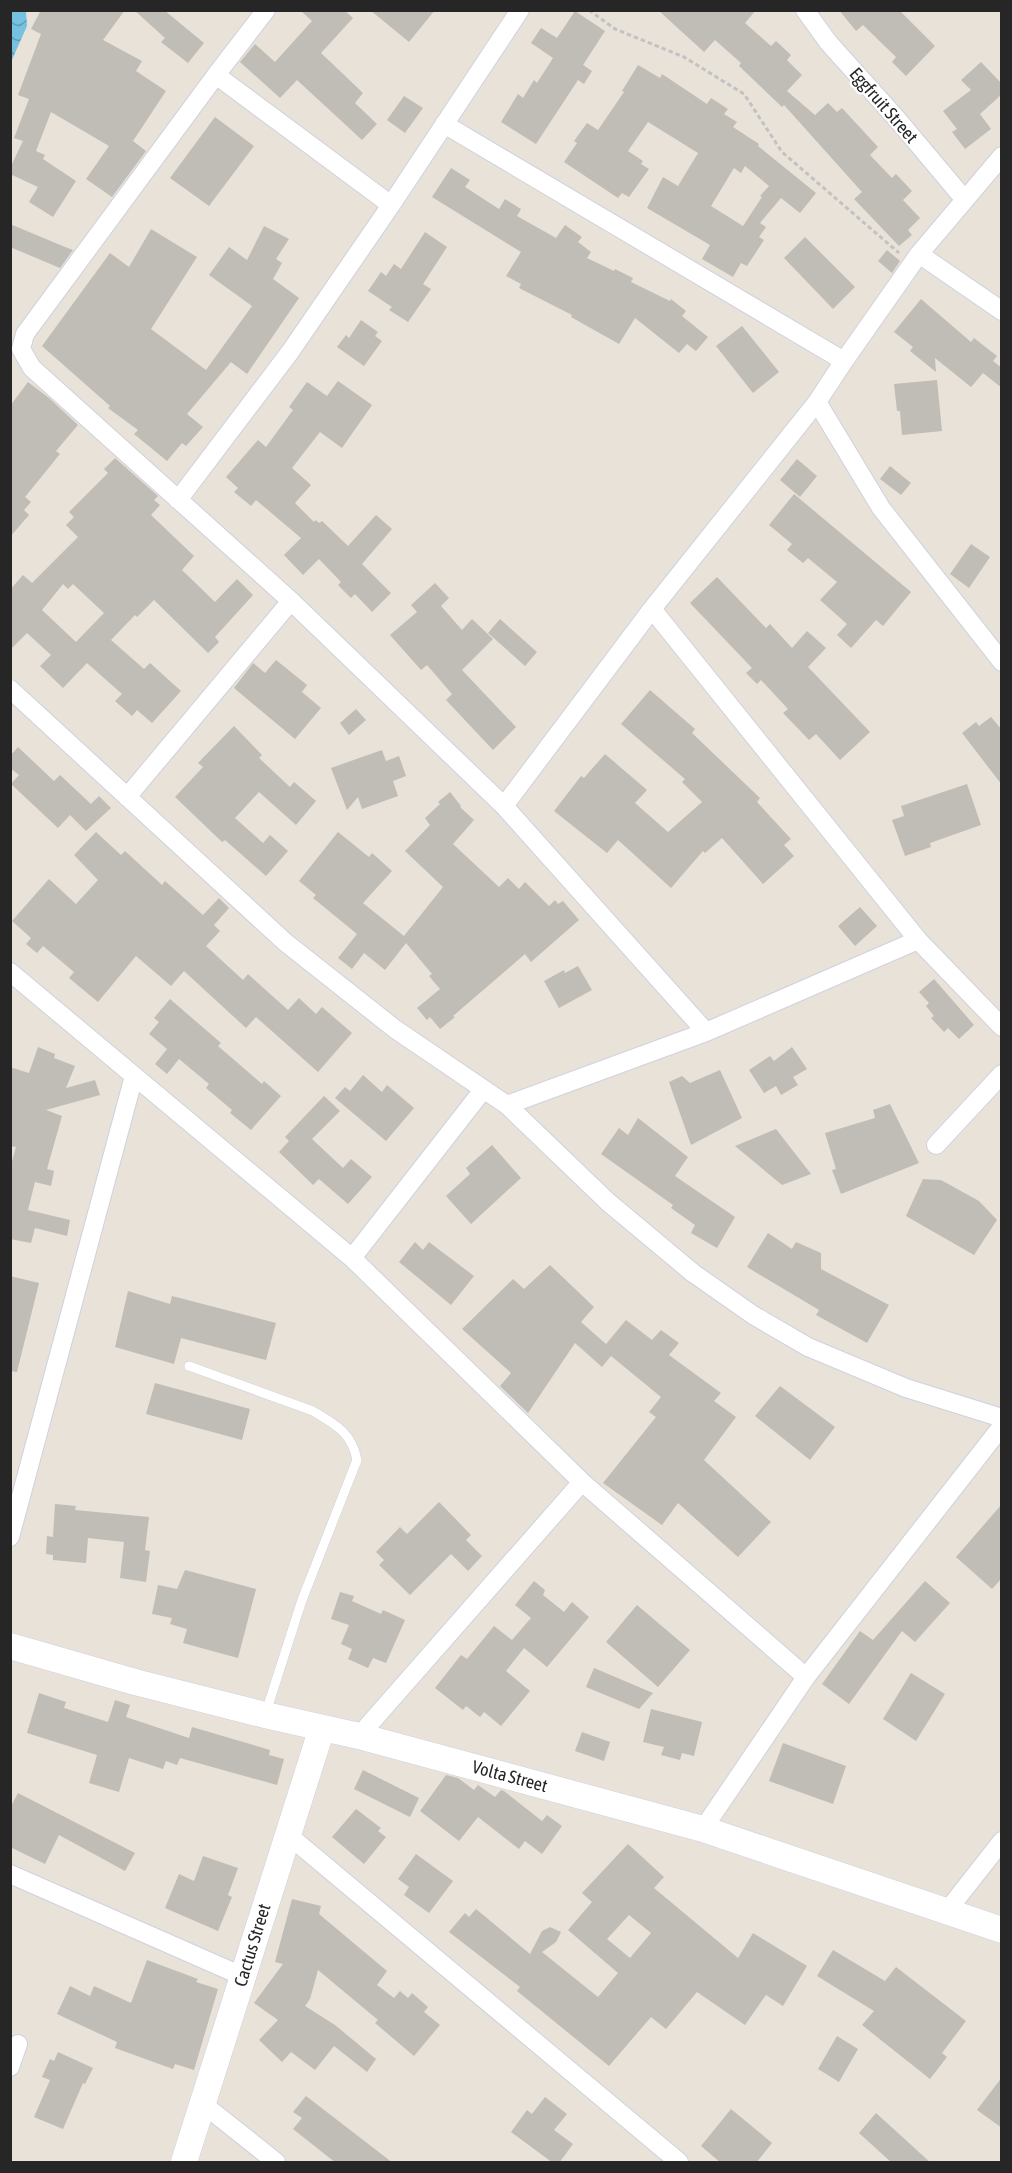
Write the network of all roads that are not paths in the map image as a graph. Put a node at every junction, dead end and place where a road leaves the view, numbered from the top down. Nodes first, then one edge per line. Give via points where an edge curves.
1 (266, 10) edge
2 (520, 10) edge
3 (805, 10) edge
4 (216, 75) junction
5 (444, 124) junction
6 (1002, 156) edge
7 (965, 200) junction
8 (391, 205) junction
9 (916, 260) junction
10 (1002, 311) edge
11 (16, 354) edge
12 (844, 361) junction
13 (817, 402) junction
14 (178, 500) junction
15 (291, 601) junction
16 (652, 609) junction
17 (1002, 662) edge
18 (10, 689) edge
19 (127, 796) junction
20 (504, 806) junction
21 (918, 940) junction
22 (10, 972) edge
23 (1002, 1027) edge
24 (706, 1032) junction
25 (1002, 1074) edge
26 (134, 1076) junction
27 (483, 1090) junction
28 (507, 1105) junction
29 (936, 1144) dead end
30 (351, 1258) junction
31 (189, 1366) dead end
32 (1002, 1418) edge
33 (1002, 1426) edge
34 (582, 1482) junction
35 (10, 1537) edge
36 (10, 1646) edge
37 (806, 1677) junction
38 (265, 1715) junction
39 (322, 1728) junction
40 (359, 1736) junction
41 (703, 1829) junction
42 (287, 1834) junction
43 (1002, 1841) edge
44 (10, 1874) edge
45 (947, 1911) junction
46 (1002, 1930) edge
47 (242, 1976) junction
48 (18, 2044) dead end
49 (10, 2067) edge
50 (202, 2104) junction
51 (184, 2163) edge
52 (276, 2163) edge
53 (679, 2163) edge

1 - 4 street
2 - 5 street
3 - 7 street, Eggfruit Street via 828,42
4 - 8 street
4 - 11 street via 25,334
5 - 8 street
5 - 12 street
6 - 7 street
7 - 9 street
8 - 14 street via 290,352
9 - 10 street
9 - 12 street
11 - 14 street
12 - 13 street
13 - 16 street
13 - 17 street via 881,508
14 - 15 street
15 - 19 street
15 - 20 street
16 - 20 street
16 - 21 street
18 - 19 street
19 - 27 street via 285,942 395,1029
20 - 24 street
21 - 23 street
21 - 24 street
22 - 26 street
24 - 28 street
25 - 29 street
26 - 30 street
26 - 35 street
27 - 28 street
27 - 30 street
28 - 32 street via 608,1203 693,1273 753,1315 808,1347 862,1370
30 - 34 street
31 - 38 lane via 313,1411 331,1422 354,1446 357,1460 302,1600
33 - 37 street
34 - 37 street
34 - 40 street
36 - 38 street, Volta Street
37 - 41 street
38 - 39 street, Volta Street
39 - 40 street, Volta Street
39 - 42 street, Cactus Street
40 - 41 street, Volta Street
41 - 45 street, Volta Street
42 - 47 street, Cactus Street
42 - 53 street
43 - 45 street
44 - 47 street
45 - 46 street, Volta Street
47 - 50 street, Cactus Street
48 - 49 street
50 - 51 street, Cactus Street
50 - 52 street

